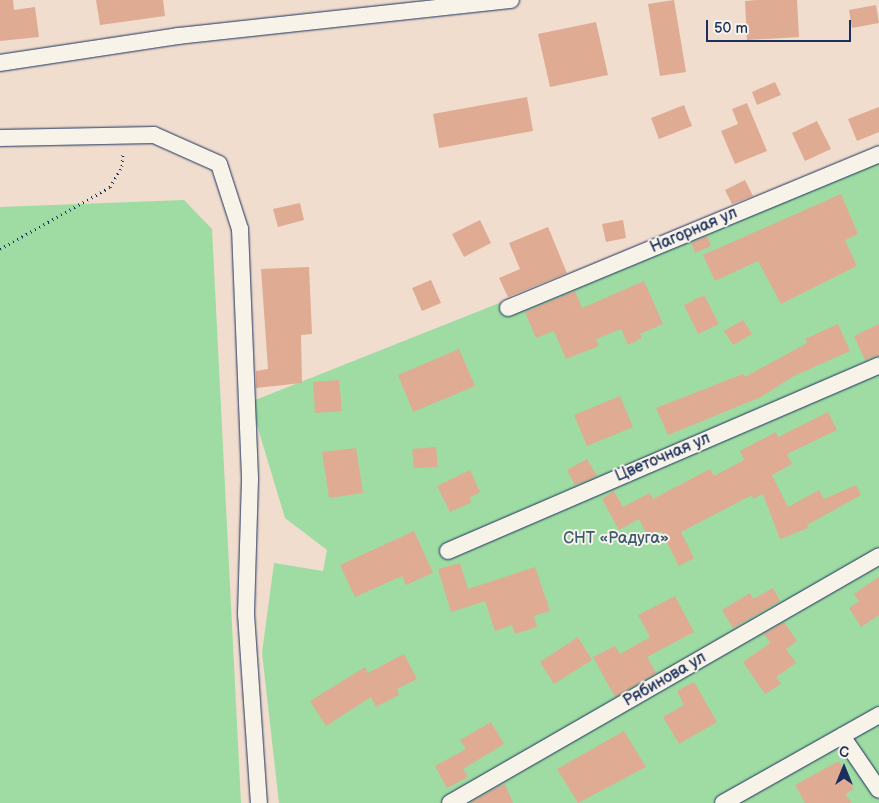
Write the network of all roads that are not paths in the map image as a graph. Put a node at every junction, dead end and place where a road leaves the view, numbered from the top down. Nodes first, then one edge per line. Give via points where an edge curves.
1 (511, 0) edge
2 (0, 63) edge
3 (0, 138) edge
4 (879, 154) edge
5 (508, 308) dead end
6 (879, 365) edge
7 (448, 551) dead end
8 (879, 556) edge
9 (879, 715) edge
10 (842, 736) junction
11 (879, 790) edge
12 (259, 803) edge
13 (450, 803) edge
14 (723, 803) edge

1 - 2 street via 178,36
3 - 12 street via 154,135 219,164 240,229 250,479 246,614
4 - 5 street, Нагорная ул
6 - 7 street, Цветочная ул
8 - 13 street, Рябинова ул
9 - 10 street
10 - 11 street
10 - 14 street

